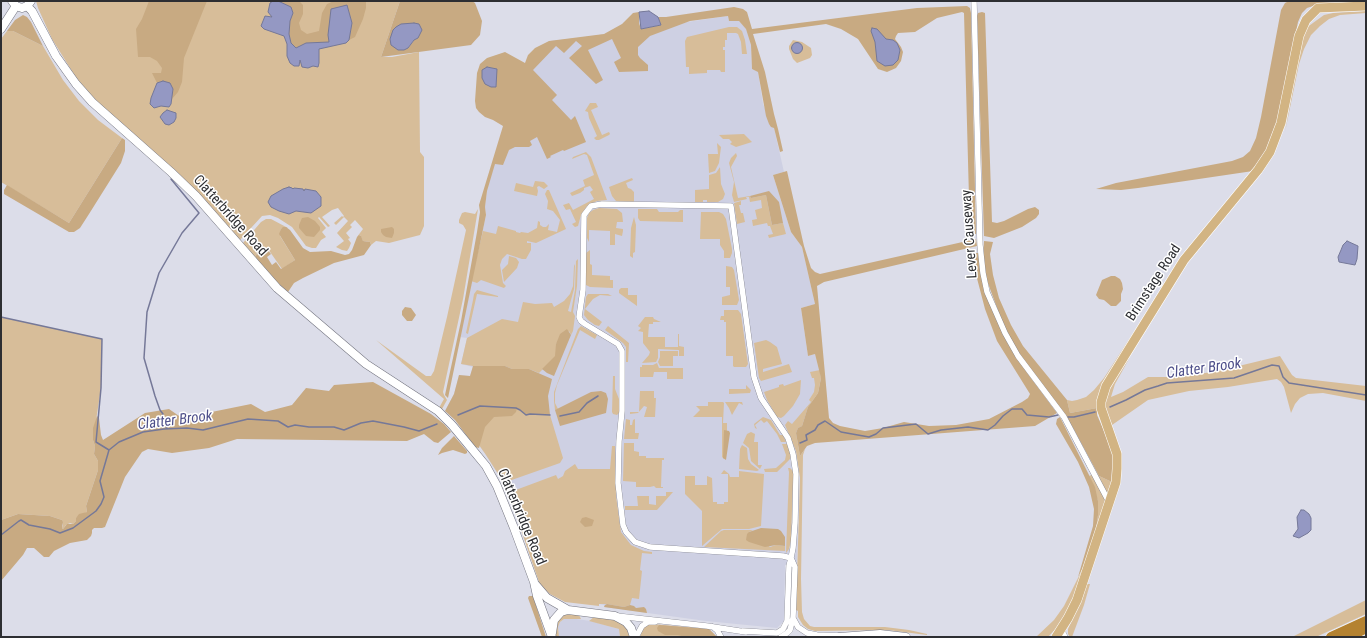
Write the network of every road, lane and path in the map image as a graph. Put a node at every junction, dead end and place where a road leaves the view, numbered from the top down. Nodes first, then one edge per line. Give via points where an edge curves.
1 (974, 1) edge
2 (14, 3) edge
3 (29, 4) edge
4 (1366, 6) edge
5 (1, 29) edge
6 (1110, 503) junction
7 (791, 558) junction
8 (534, 582) junction
9 (568, 610) junction
10 (615, 616) junction
11 (793, 618) junction
12 (663, 621) junction
13 (1366, 621) edge
14 (711, 626) junction
15 (1366, 628) edge
16 (743, 631) junction
17 (1058, 635) edge
18 (842, 636) edge
19 (553, 637) edge
20 (635, 637) edge
21 (721, 637) edge
22 (771, 637) edge
23 (781, 637) edge
24 (906, 637) edge
25 (1331, 637) edge
26 (1349, 637) edge

1 - 6 street, Lever Causeway via 980,245 982,273 987,292 1018,356 1064,417
2 - 3 main road via 22,8
2 - 5 main road
3 - 8 main road, Clatterbridge Road via 56,56 76,84 92,102 196,196 276,288 366,364 442,414 452,425 486,466 497,486
4 - 6 main road, Brimstage Road via 1318,8 1306,20 1299,36 1281,123 1270,152 1184,260 1106,386 1101,408 1117,454 1118,469
6 - 17 main road, Brimstage Road via 1077,600
7 - 7 street via 650,548 636,542 626,532 618,483 622,351 618,344 581,321 579,317 583,290 584,215 591,206 731,206 755,382 761,398 788,438 793,454 796,474
7 - 11 street via 795,567
7 - 16 street via 786,626 777,633
8 - 9 main road, Clatterbridge Road via 547,598
8 - 19 main road, Clatterbridge Road
9 - 10 main road
9 - 19 main road via 561,612 554,620
10 - 12 street
10 - 20 main road via 626,622
11 - 18 street via 798,627 807,633 817,636
11 - 23 street via 790,630
12 - 14 street
12 - 20 street via 648,622
13 - 25 highway
14 - 16 street
14 - 21 street
15 - 26 highway
16 - 22 street
18 - 24 main road via 880,634

